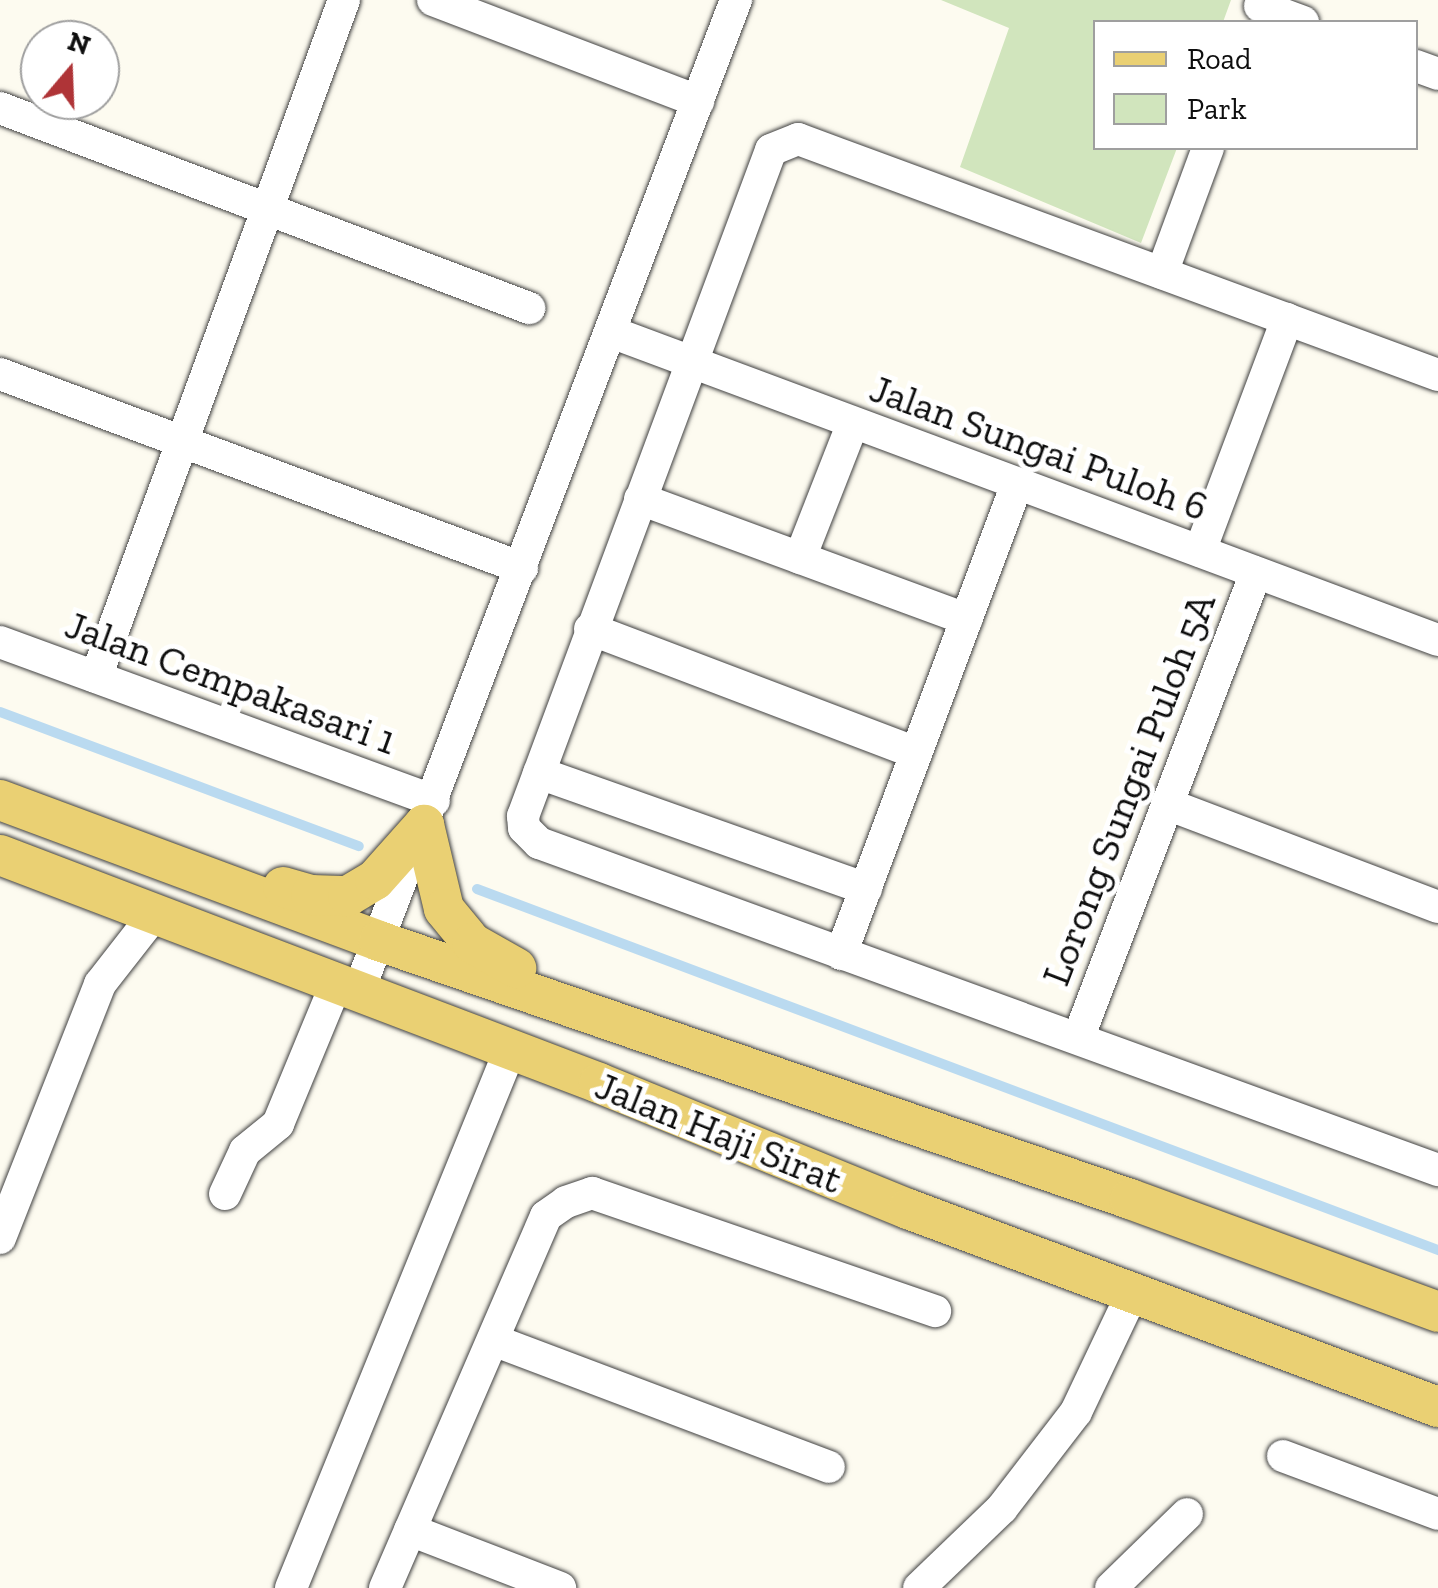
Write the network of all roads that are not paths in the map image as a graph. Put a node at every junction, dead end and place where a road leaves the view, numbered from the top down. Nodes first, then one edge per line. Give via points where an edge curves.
1 (344, 0) edge
2 (433, 0) edge
3 (736, 0) edge
4 (1258, 10) edge
5 (1296, 20) edge
6 (698, 101) junction
7 (0, 108) edge
8 (1207, 150) edge
9 (268, 209) junction
10 (1162, 273) junction
11 (530, 308) dead end
12 (1287, 319) junction
13 (611, 332) junction
14 (691, 362) junction
15 (0, 374) edge
16 (1438, 375) edge
17 (854, 423) junction
18 (182, 442) junction
19 (1017, 484) junction
20 (640, 499) junction
21 (1200, 552) junction
22 (800, 558) junction
23 (522, 568) junction
24 (1256, 572) junction
25 (967, 619) junction
26 (590, 629) junction
27 (1438, 640) edge
28 (0, 642) edge
29 (96, 678) junction
30 (916, 753) junction
31 (539, 773) junction
32 (10, 804) edge
33 (1167, 804) junction
34 (429, 813) junction
35 (0, 855) edge
36 (866, 889) junction
37 (1438, 907) edge
38 (154, 916) junction
39 (379, 941) junction
40 (841, 954) junction
41 (347, 988) junction
42 (1079, 1036) junction
43 (510, 1050) junction
44 (711, 1056) junction
45 (1438, 1170) edge
46 (226, 1194) dead end
47 (0, 1238) edge
48 (1339, 1276) junction
49 (1132, 1292) junction
50 (935, 1312) dead end
51 (1438, 1312) edge
52 (1438, 1327) edge
53 (493, 1340) junction
54 (1320, 1362) junction
55 (1438, 1392) edge
56 (1438, 1407) edge
57 (1283, 1456) dead end
58 (829, 1466) dead end
59 (1187, 1514) dead end
60 (1438, 1514) edge
61 (410, 1530) junction
62 (291, 1588) edge
63 (385, 1588) edge
64 (560, 1588) edge
65 (919, 1588) edge
66 (1111, 1588) edge

1 - 9 street
2 - 6 street
3 - 6 street
4 - 5 street
6 - 13 street
7 - 9 street
8 - 10 street
9 - 11 street
9 - 18 street
10 - 12 street
10 - 14 street via 798,139 771,150
12 - 16 street
12 - 21 street
13 - 14 street, Jalan Sungai Puloh 6
13 - 23 street
14 - 17 street, Jalan Sungai Puloh 6
14 - 20 street
15 - 18 street
17 - 19 street, Jalan Sungai Puloh 6
17 - 22 street
18 - 23 street
18 - 29 street
19 - 21 street, Jalan Sungai Puloh 6
19 - 25 street
20 - 22 street
20 - 26 street
21 - 24 street, Jalan Sungai Puloh 6
22 - 25 street
23 - 34 street
24 - 27 street, Jalan Sungai Puloh 6
24 - 33 street, Lorong Sungai Puloh 5A
25 - 30 street
26 - 30 street
26 - 31 street
28 - 29 street, Jalan Cempakasari 1
29 - 34 street, Jalan Cempakasari 1
30 - 36 street
31 - 36 street
31 - 40 street via 523,816 524,828 539,843
32 - 34 main road via 311,895 348,896 375,880
32 - 39 main road, Jalan Haji Sirat
33 - 37 street
33 - 42 street, Lorong Sungai Puloh 5A
34 - 39 street
34 - 44 main road via 444,909 472,944 538,981
35 - 38 main road, Jalan Haji Sirat
36 - 40 street
38 - 41 main road, Jalan Haji Sirat
38 - 47 street via 100,984
39 - 41 street
39 - 44 main road, Jalan Haji Sirat
40 - 42 street
41 - 43 main road, Jalan Haji Sirat
41 - 46 street via 278,1124 245,1151
42 - 45 street
43 - 49 main road, Jalan Haji Sirat
43 - 62 street
44 - 48 main road, Jalan Haji Sirat
48 - 51 main road, Jalan Haji Sirat
48 - 52 main road
49 - 54 main road, Jalan Haji Sirat
49 - 65 street via 1076,1412 1002,1508
50 - 53 street via 592,1193 546,1216
53 - 58 street
53 - 61 street
54 - 55 main road
54 - 56 main road, Jalan Haji Sirat
57 - 60 street
59 - 66 street
61 - 63 street
61 - 64 street

